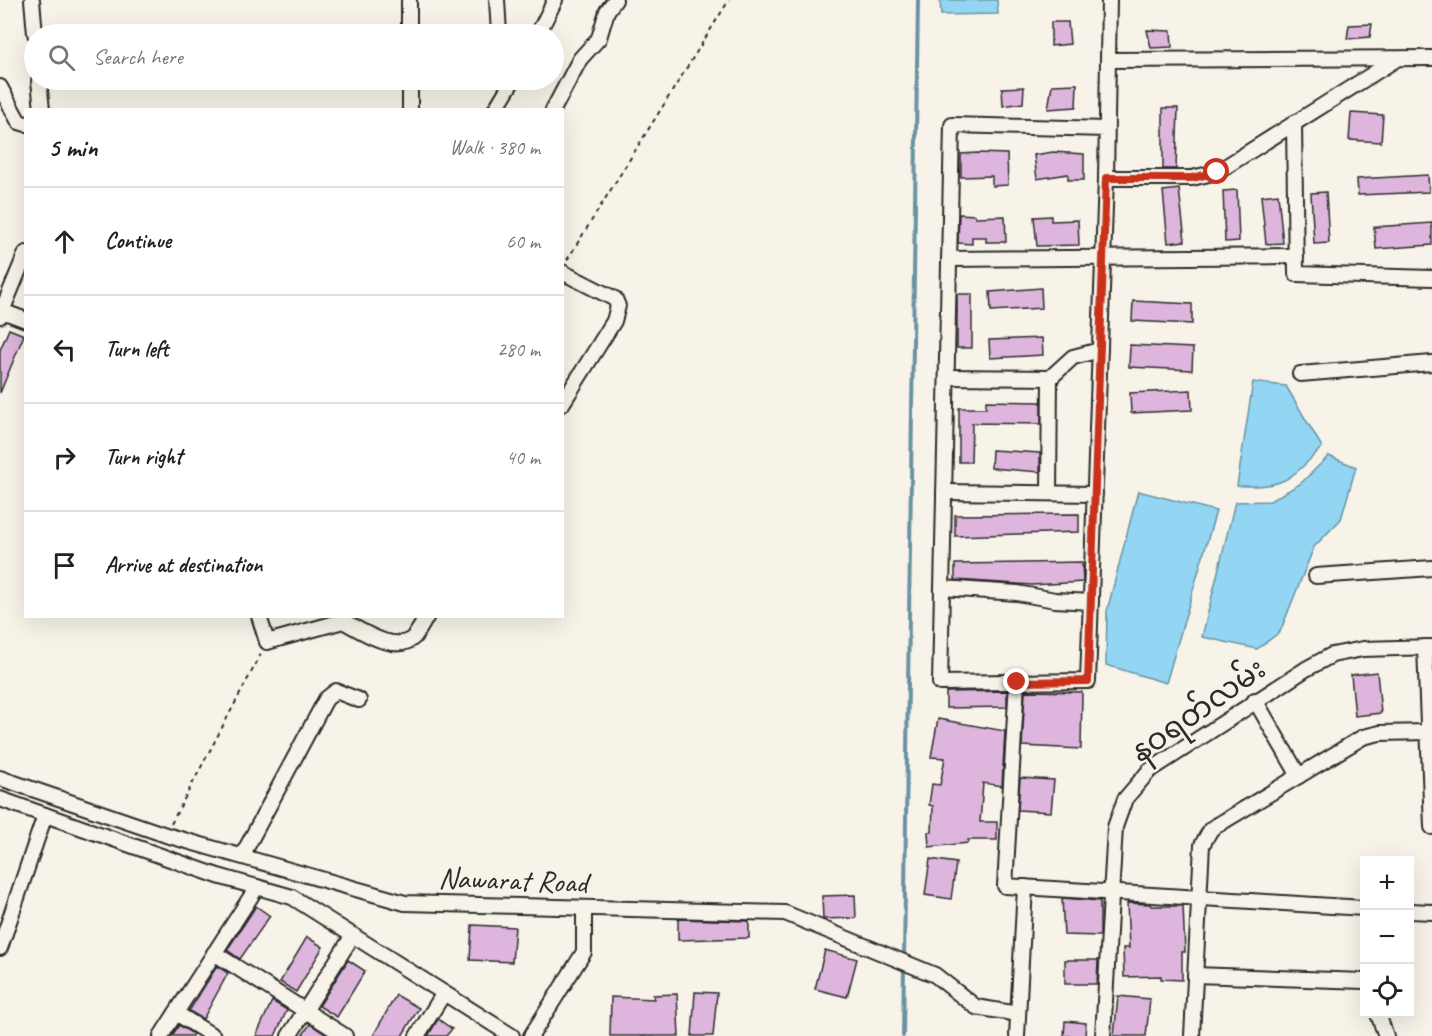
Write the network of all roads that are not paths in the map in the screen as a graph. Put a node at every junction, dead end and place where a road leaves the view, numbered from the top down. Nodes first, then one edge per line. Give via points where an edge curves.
1 (32, 0) edge
2 (409, 0) edge
3 (497, 0) edge
4 (555, 0) edge
5 (615, 0) edge
6 (1109, 0) edge
7 (34, 24) edge
8 (410, 24) edge
9 (498, 24) edge
10 (543, 24) edge
11 (1432, 58) edge
12 (1397, 59) junction
13 (1108, 60) junction
14 (0, 87) edge
15 (564, 89) edge
16 (40, 90) edge
17 (410, 90) edge
18 (507, 90) edge
19 (564, 90) edge
20 (42, 108) edge
21 (410, 108) edge
22 (496, 108) edge
23 (554, 108) edge
24 (24, 123) edge
25 (1294, 123) junction
26 (1107, 129) junction
27 (1106, 178) junction
28 (1296, 256) junction
29 (1103, 257) junction
30 (24, 258) edge
31 (949, 259) junction
32 (564, 271) edge
33 (1432, 278) edge
34 (1, 313) edge
35 (24, 319) edge
36 (1100, 350) junction
37 (1432, 363) edge
38 (1300, 374) dead end
39 (947, 377) junction
40 (1050, 378) junction
41 (564, 401) edge
42 (944, 492) junction
43 (1049, 493) junction
44 (1095, 494) junction
45 (1432, 568) edge
46 (1316, 576) dead end
47 (942, 588) junction
48 (1091, 602) junction
49 (260, 618) edge
50 (426, 618) edge
51 (1429, 647) edge
52 (1017, 682) junction
53 (360, 700) dead end
54 (1255, 700) junction
55 (1428, 732) junction
56 (1299, 776) junction
57 (0, 778) edge
58 (0, 799) edge
59 (45, 815) junction
60 (1432, 827) edge
61 (242, 856) junction
62 (257, 887) junction
63 (1025, 887) junction
64 (1110, 892) junction
65 (1199, 898) junction
66 (1360, 908) edge
67 (584, 910) junction
68 (1414, 911) edge
69 (1432, 912) edge
70 (353, 935) junction
71 (0, 948) edge
72 (214, 953) junction
73 (1195, 975) junction
74 (1360, 981) edge
75 (444, 993) junction
76 (305, 1010) junction
77 (176, 1013) junction
78 (1018, 1014) junction
79 (1379, 1018) edge
80 (160, 1036) edge
81 (213, 1036) edge
82 (289, 1036) edge
83 (345, 1036) edge
84 (417, 1036) edge
85 (512, 1036) edge
86 (531, 1036) edge
87 (1017, 1036) edge
88 (1103, 1036) edge
89 (1192, 1036) edge
90 (1386, 1036) edge

1 - 7 street
2 - 8 street
3 - 9 street
4 - 10 street
5 - 15 street via 607,11 599,38 580,59
6 - 13 street
11 - 12 street
12 - 13 street
12 - 25 street
13 - 26 street
14 - 24 street via 19,122
16 - 20 street
17 - 21 street
18 - 22 street
19 - 23 street
25 - 27 street via 1217,172 1192,178
25 - 28 street
26 - 27 street
26 - 31 street via 952,125
27 - 29 street
28 - 29 street
28 - 33 street via 1296,274
29 - 31 street
29 - 36 street
30 - 34 street
31 - 39 street
32 - 41 street via 615,299 618,306 614,321
34 - 35 street
36 - 40 street via 1073,357
36 - 44 street
37 - 38 street
39 - 40 street
39 - 42 street
40 - 43 street
42 - 43 street
42 - 47 street
43 - 44 street
44 - 48 street
45 - 46 street
47 - 48 street
47 - 52 street via 940,683
48 - 52 street via 1088,681
49 - 50 street via 267,642 343,621 390,642 406,642
51 - 54 street, နဝရတ်လမ်း via 1363,649 1332,655
51 - 55 street
52 - 63 street via 1005,886
53 - 61 street via 336,691 326,699
54 - 56 street
54 - 64 street, နဝရတ်လမ်း via 1149,771 1125,799 1115,827
55 - 56 street via 1363,737
55 - 60 street
56 - 65 street via 1211,829 1202,845
57 - 61 street, Nawarat Road via 166,835
58 - 59 street
59 - 62 street
59 - 71 street
61 - 67 street, Nawarat Road via 405,903
62 - 70 street via 292,897
62 - 72 street
63 - 64 street
63 - 78 street
64 - 65 street
64 - 88 street, နဝရတ်လမ်း
65 - 66 street
65 - 73 street
67 - 78 street, Nawarat Road via 785,913 935,975 976,1007
67 - 86 street via 584,952
68 - 69 street
70 - 75 street
70 - 76 street
72 - 76 street
72 - 77 street
73 - 74 street
73 - 89 street
75 - 84 street
75 - 85 street
76 - 82 street
76 - 83 street
77 - 80 street
77 - 81 street
78 - 87 street
79 - 90 street

